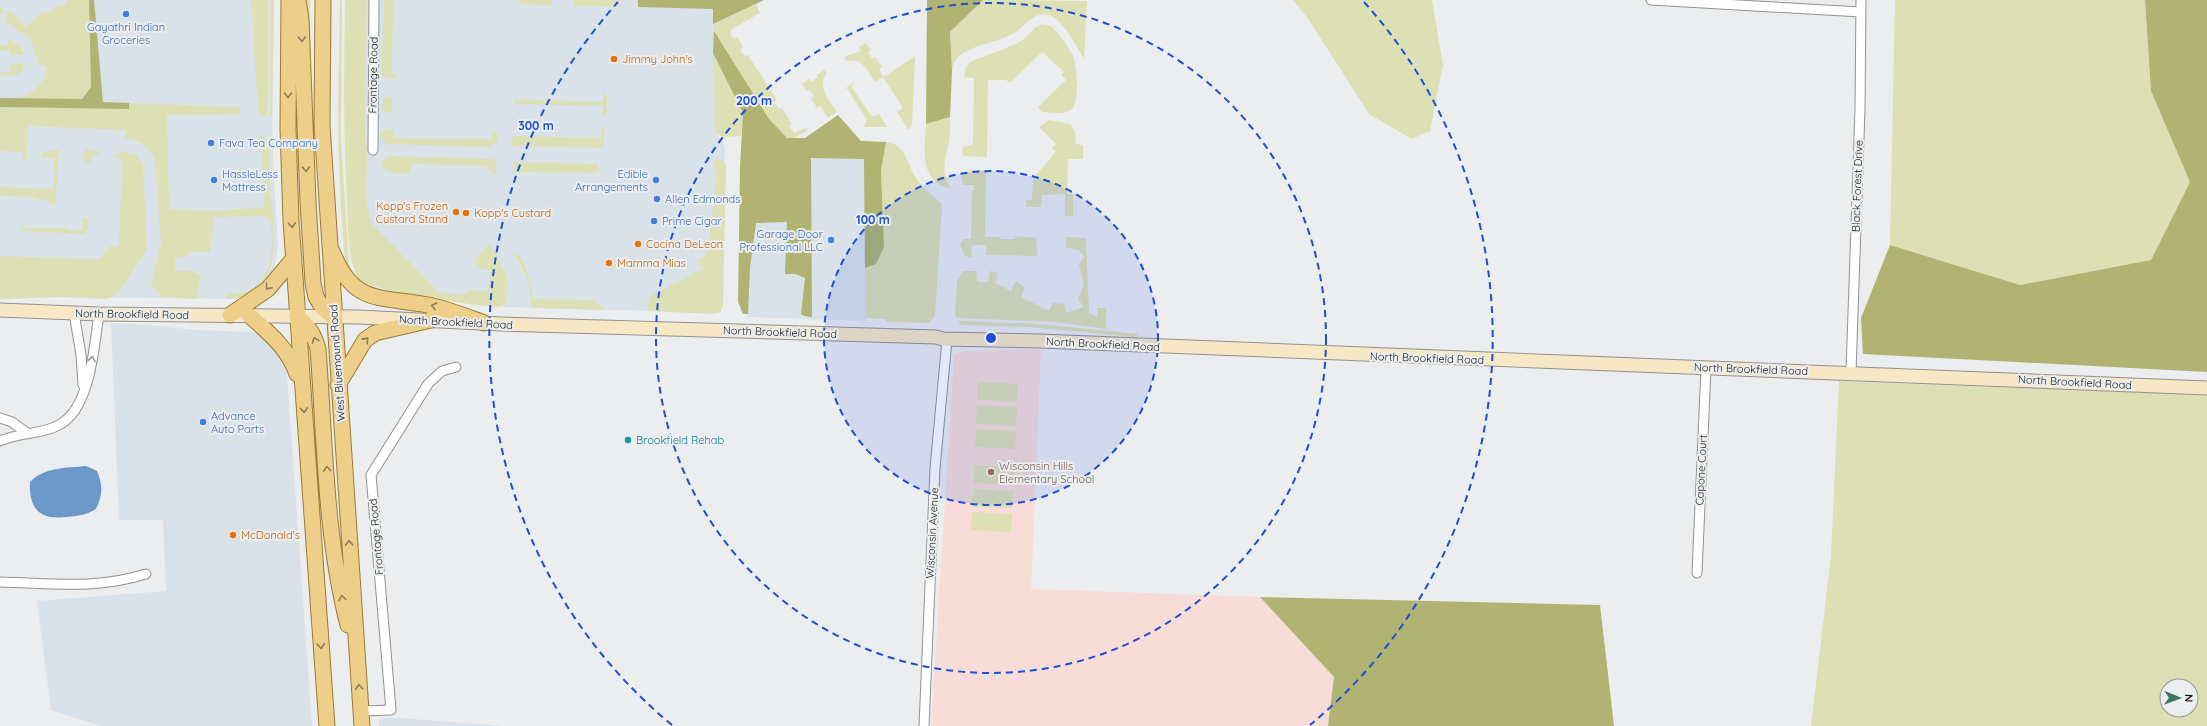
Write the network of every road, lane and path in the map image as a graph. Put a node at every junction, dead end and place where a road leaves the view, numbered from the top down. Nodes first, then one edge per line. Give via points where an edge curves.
1 (289, 0) edge
2 (298, 0) edge
3 (316, 0) edge
4 (323, 0) edge
5 (374, 0) edge
6 (1650, 0) edge
7 (1861, 0) edge
8 (1861, 12) junction
9 (322, 39) junction
10 (372, 150) dead end
11 (328, 241) junction
12 (294, 258) junction
13 (0, 310) edge
14 (74, 313) junction
15 (99, 314) junction
16 (230, 315) junction
17 (249, 315) junction
18 (297, 316) junction
19 (333, 316) junction
20 (431, 320) junction
21 (484, 323) junction
22 (946, 340) junction
23 (456, 367) dead end
24 (1706, 368) junction
25 (1851, 372) junction
26 (338, 385) junction
27 (2207, 388) edge
28 (302, 389) junction
29 (82, 397) junction
30 (0, 418) edge
31 (27, 433) junction
32 (0, 441) edge
33 (1697, 573) dead end
34 (146, 574) dead end
35 (0, 582) edge
36 (358, 663) junction
37 (361, 719) edge
38 (329, 725) edge
39 (924, 726) edge

1 -> 12 main road via 288,129
2 -> 19 main road via 313,283 316,297 322,307
3 - 9 main road
4 - 9 main road, West Bluemound Road
5 - 10 street, Frontage Road
6 - 8 street
7 - 8 street, Black Forest Drive
8 - 25 street, Black Forest Drive
9 - 11 main road, West Bluemound Road via 322,125
11 - 19 main road, West Bluemound Road
21 -> 11 main road via 448,309 390,301 356,289 337,263
12 -> 16 main road via 268,290
12 - 18 main road
13 - 14 street, North Brookfield Road
14 - 15 street, North Brookfield Road
14 - 29 street via 81,355
15 - 16 street, North Brookfield Road
29 -> 15 street via 88,381
16 - 17 street, North Brookfield Road
17 - 18 street, North Brookfield Road
17 - 28 main road via 293,361
18 - 19 street, North Brookfield Road
18 - 28 main road
36 -> 18 main road via 342,602 330,520 318,349 314,335 307,324
19 - 20 street, North Brookfield Road
19 - 26 main road, West Bluemound Road
20 - 21 street, North Brookfield Road
26 -> 20 main road via 365,340 375,333
21 - 22 street, North Brookfield Road via 936,337
22 - 24 street, North Brookfield Road via 1047,341
22 - 39 street, Wisconsin Avenue via 935,468
23 - 37 street, Frontage Road via 442,370 428,384 371,475 391,710
24 - 25 street, North Brookfield Road
24 - 33 street, Capone Court
25 - 27 street, North Brookfield Road
36 -> 26 main road, West Bluemound Road
28 -> 38 main road
29 - 31 street via 69,418 59,425
30 - 31 street via 12,422
31 - 32 street
34 - 35 street via 90,586
37 -> 36 main road, West Bluemound Road

